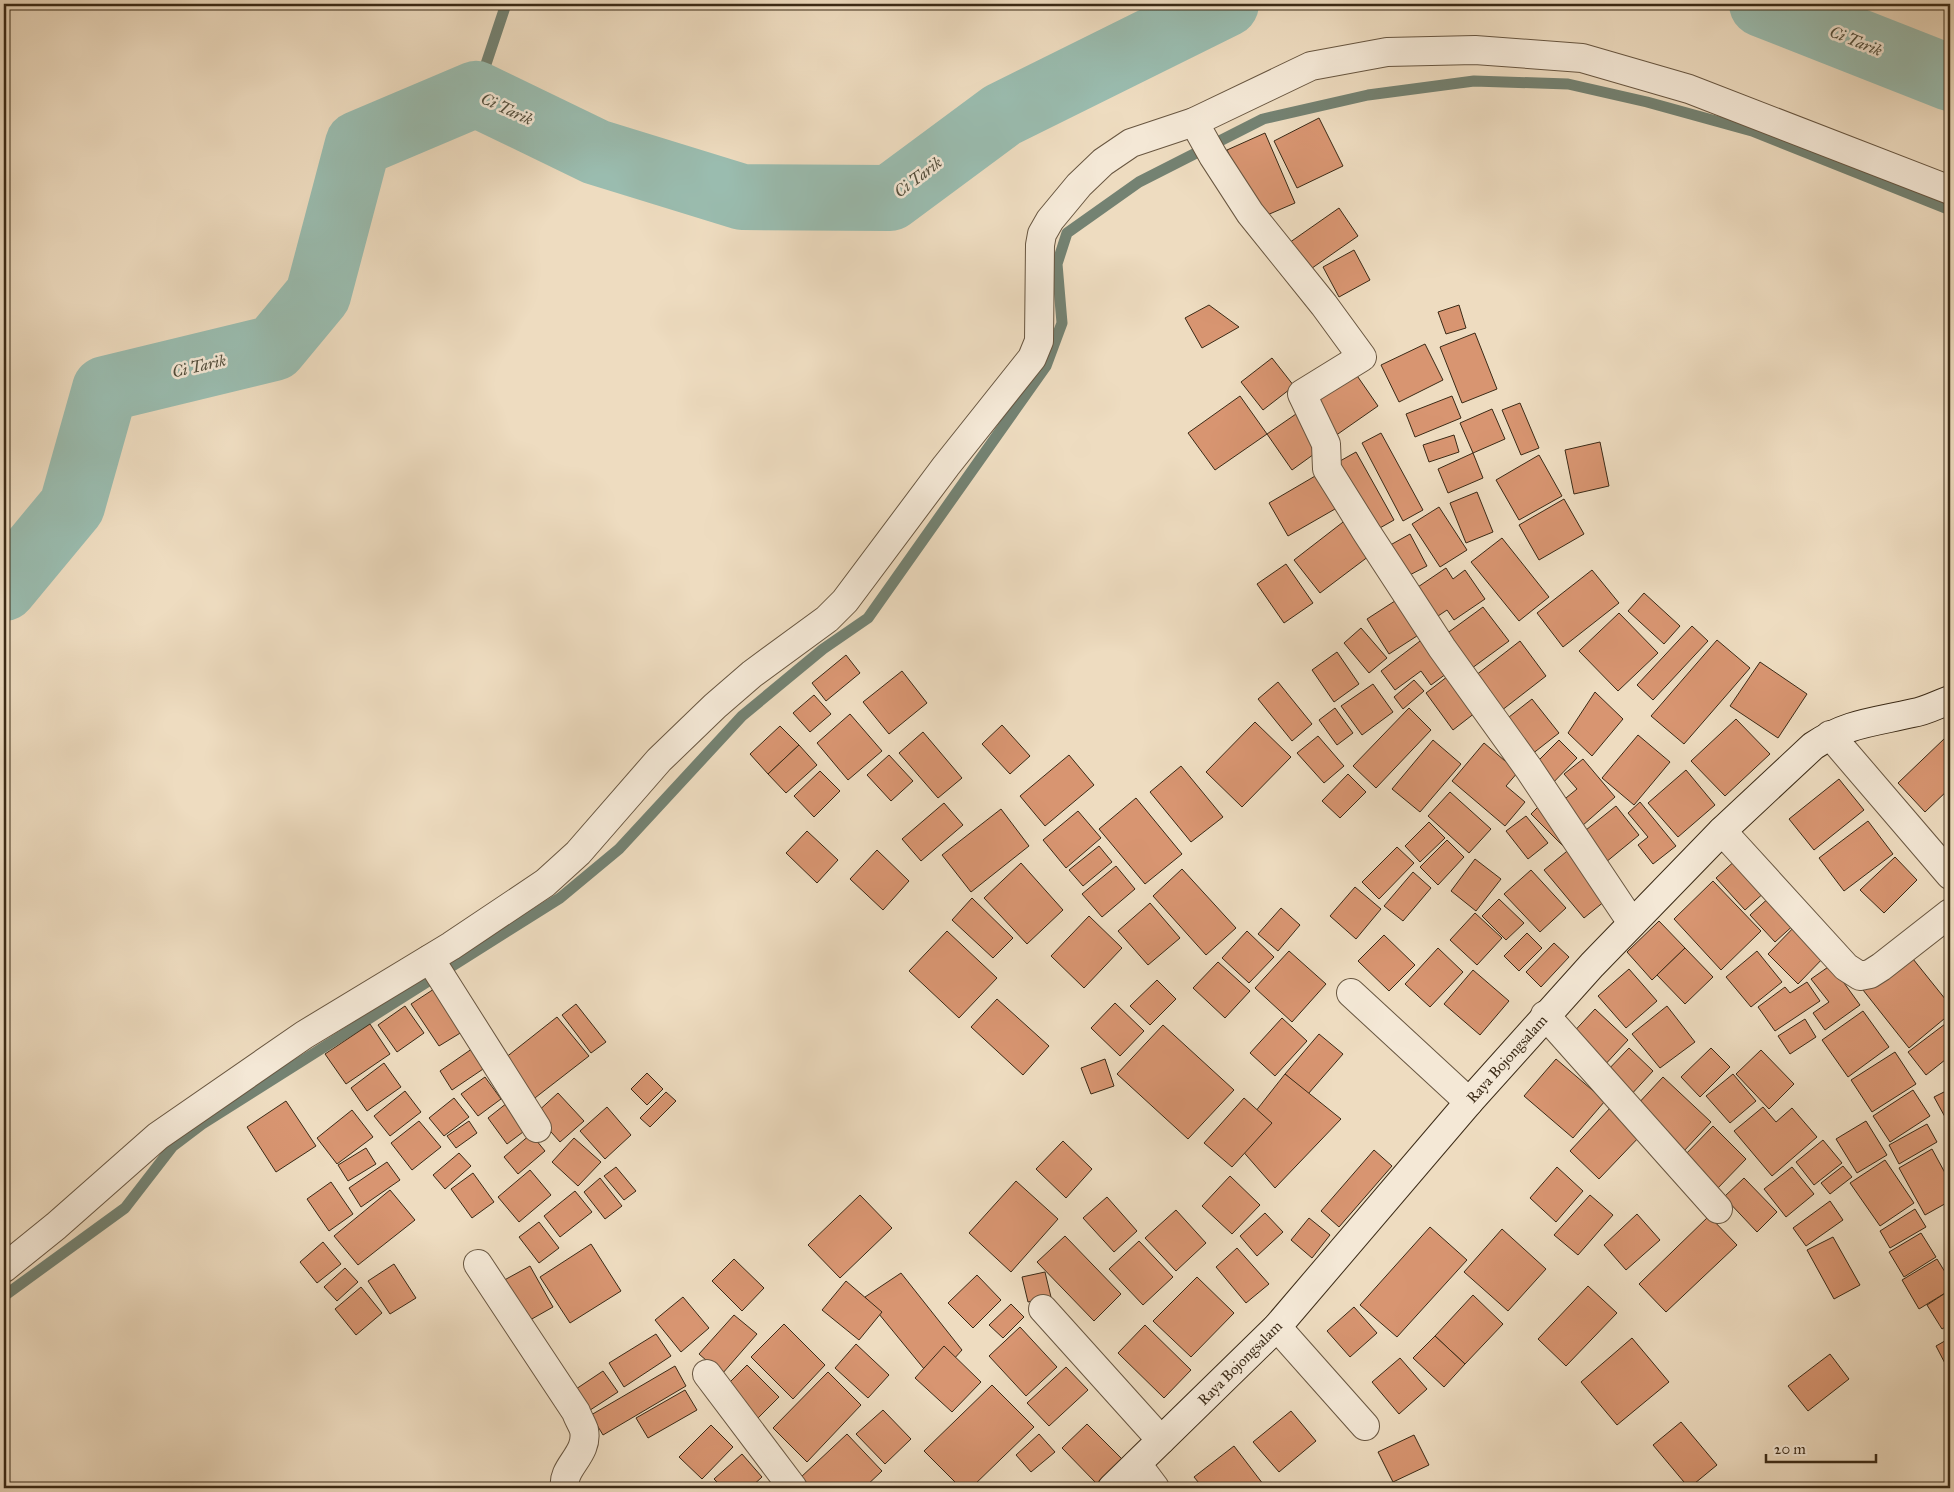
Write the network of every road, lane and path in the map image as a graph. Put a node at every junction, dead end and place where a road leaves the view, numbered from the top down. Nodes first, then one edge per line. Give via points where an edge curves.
1 (1197, 126) junction
2 (1950, 190) edge
3 (1950, 700) edge
4 (1830, 735) junction
5 (1722, 831) junction
6 (1950, 875) edge
7 (1623, 909) junction
8 (1950, 913) edge
9 (431, 961) junction
10 (1351, 994) dead end
11 (1545, 1015) junction
12 (1469, 1102) junction
13 (537, 1128) dead end
14 (1718, 1209) dead end
15 (478, 1264) dead end
16 (4, 1268) edge
17 (1043, 1309) dead end
18 (1277, 1327) junction
19 (707, 1374) dead end
20 (1365, 1426) dead end
21 (1161, 1440) junction
22 (1137, 1464) junction
23 (565, 1488) edge
24 (793, 1488) edge
25 (1112, 1488) edge
26 (1155, 1488) edge

1 - 2 street via 1311,66 1388,52 1476,50 1582,58 1690,89
1 - 7 street via 1213,156 1267,236 1362,357 1302,394 1326,444 1327,469 1442,648 1529,769
1 - 9 street via 1131,143 1103,162 1050,220 1040,245 1037,350 845,601 827,619 752,674 715,706 659,760 563,868
3 - 4 street, Raya Bojongsalam via 1916,713 1854,725
4 - 5 street, Raya Bojongsalam via 1813,746
4 - 6 street
5 - 7 street, Raya Bojongsalam
5 - 8 street via 1846,967 1860,976 1880,967
7 - 11 street, Raya Bojongsalam
9 - 13 street
9 - 16 street via 304,1035 158,1136
10 - 12 street
11 - 12 street, Raya Bojongsalam
11 - 14 street
12 - 18 street, Raya Bojongsalam
15 - 23 street via 584,1428 584,1444 566,1475
17 - 21 street
18 - 20 street
18 - 21 street, Raya Bojongsalam
19 - 24 street
21 - 22 street, Raya Bojongsalam
22 - 25 street, Raya Bojongsalam
22 - 26 street

